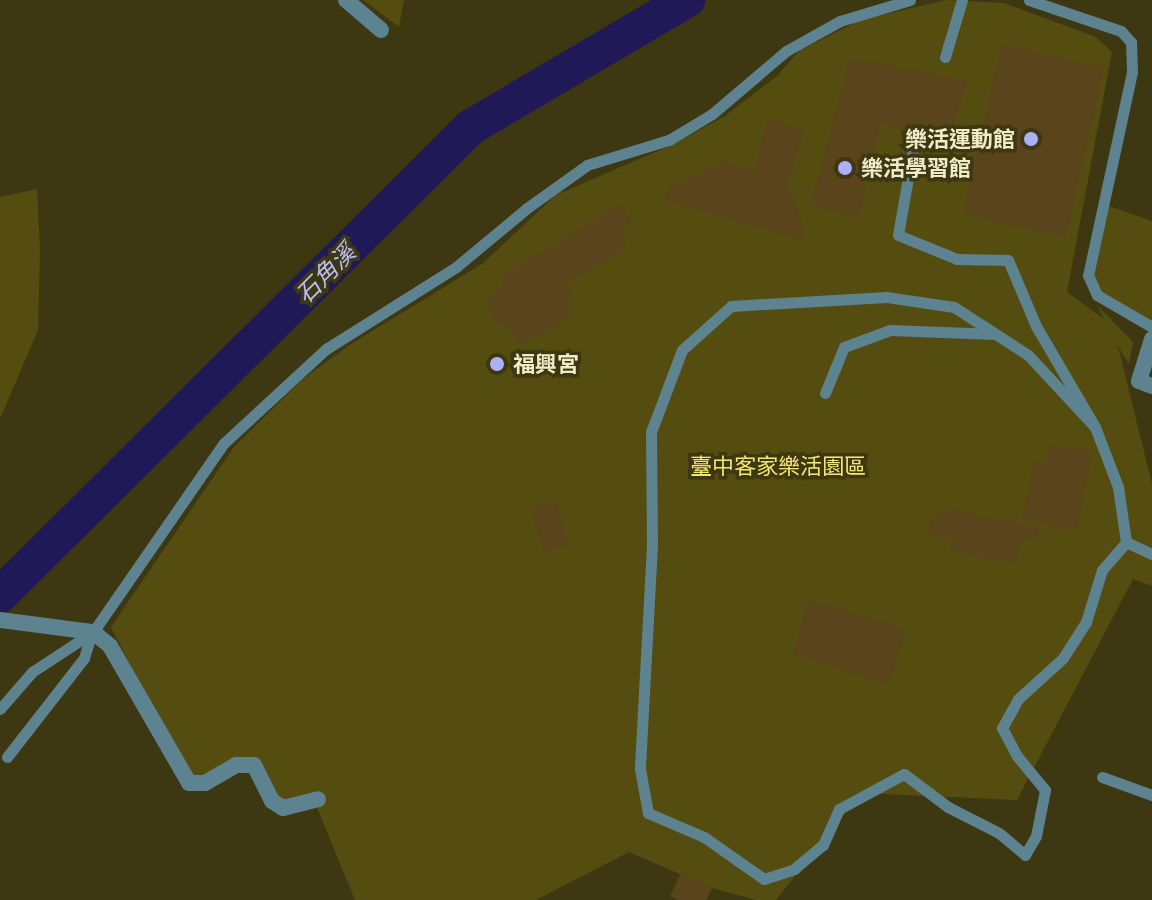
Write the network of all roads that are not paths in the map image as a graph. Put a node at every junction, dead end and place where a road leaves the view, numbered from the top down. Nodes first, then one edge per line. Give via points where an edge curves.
1 (346, 0) edge
2 (910, 0) edge
3 (962, 0) edge
4 (1029, 0) edge
5 (381, 30) dead end
6 (945, 57) dead end
7 (913, 149) dead end
8 (1152, 327) edge
9 (995, 334) junction
10 (1152, 339) edge
11 (1152, 386) edge
12 (825, 393) dead end
13 (1095, 427) junction
14 (1126, 542) junction
15 (1152, 554) edge
16 (0, 620) edge
17 (93, 632) junction
18 (0, 709) edge
19 (7, 757) dead end
20 (1102, 777) dead end
21 (1152, 795) edge
22 (318, 799) dead end

1 - 5 street
2 - 17 lane via 840,21 786,51 712,114 669,140 587,165 456,267 326,349 224,443
3 - 6 lane
4 - 8 lane via 1121,31 1131,42 1132,72 1088,275 1097,295
7 - 13 lane via 898,235 957,259 1008,260 1036,326
9 - 12 lane via 890,330 844,347
9 - 13 lane via 1028,355
9 - 14 lane via 954,307 886,297 731,306 682,350 651,432 652,545 640,769 648,813 704,837 764,879 794,869 823,845 839,809 904,774 1025,855 1036,836 1045,790 1002,728 1018,699 1063,658 1086,622 1102,570
10 - 11 street via 1139,381
13 - 14 lane via 1118,487
14 - 15 lane
16 - 17 street
17 - 18 lane via 32,672
17 - 19 lane via 84,658
17 - 22 street via 110,646 189,783 205,783 236,765 254,765 272,801 283,808
20 - 21 lane

